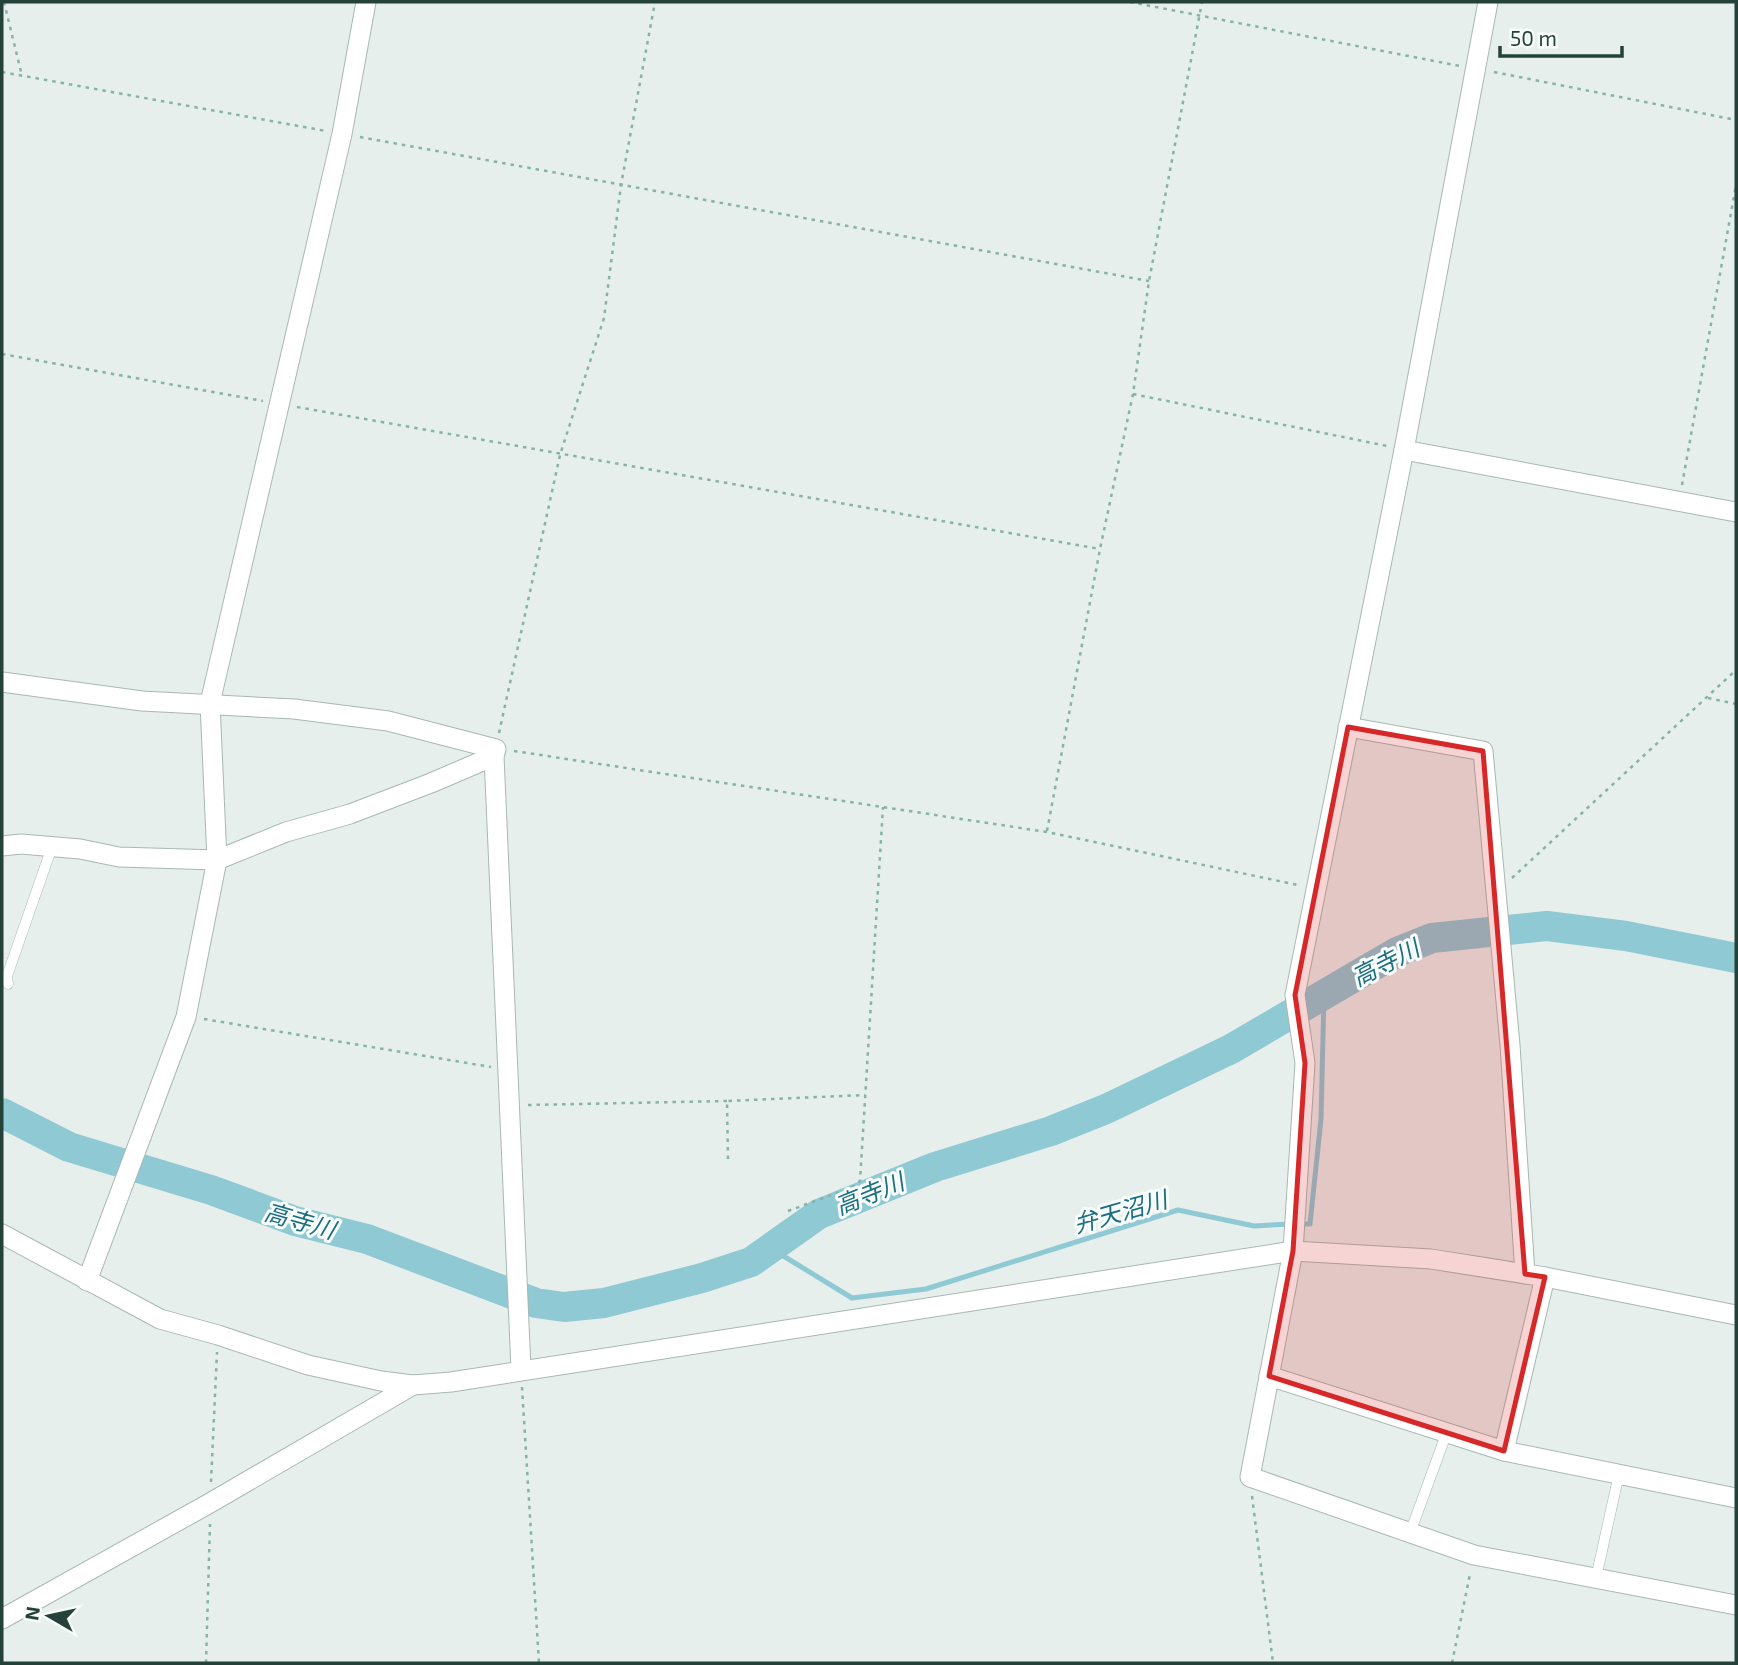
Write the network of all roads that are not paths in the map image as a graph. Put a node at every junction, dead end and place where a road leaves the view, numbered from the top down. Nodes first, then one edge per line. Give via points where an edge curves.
1 (366, 2) edge
2 (1488, 2) edge
3 (1405, 450) junction
4 (1736, 512) edge
5 (2, 681) edge
6 (210, 703) junction
7 (1348, 727) junction
8 (495, 752) junction
9 (2, 846) edge
10 (52, 847) junction
11 (217, 860) junction
12 (8, 984) dead end
13 (2, 1234) edge
14 (1293, 1251) junction
15 (1535, 1276) junction
16 (87, 1281) junction
17 (1736, 1315) edge
18 (521, 1369) junction
19 (1269, 1376) junction
20 (413, 1385) junction
21 (1447, 1433) junction
22 (1504, 1451) junction
23 (1619, 1474) junction
24 (1736, 1498) edge
25 (1410, 1533) junction
26 (1596, 1578) junction
27 (1736, 1605) edge
28 (2, 1619) edge

1 - 6 street via 342,134
2 - 3 street
3 - 4 street
3 - 7 street
5 - 6 street via 142,701
6 - 8 street via 388,720
6 - 11 street
7 - 14 street via 1295,995 1305,1063
7 - 15 street via 1483,751
8 - 11 street via 420,788
8 - 18 street
9 - 10 street
10 - 11 street via 119,858
10 - 12 lane
11 - 16 street via 186,1017
13 - 16 street
14 - 15 street via 1431,1259
14 - 18 street
14 - 19 street
15 - 17 street
15 - 22 street
16 - 20 street via 160,1319 308,1365
18 - 20 street
19 - 21 street
19 - 25 street via 1250,1477
20 - 28 street
21 - 22 street
21 - 25 lane
22 - 23 street
23 - 24 street
23 - 26 lane
25 - 26 street via 1474,1555
26 - 27 street

